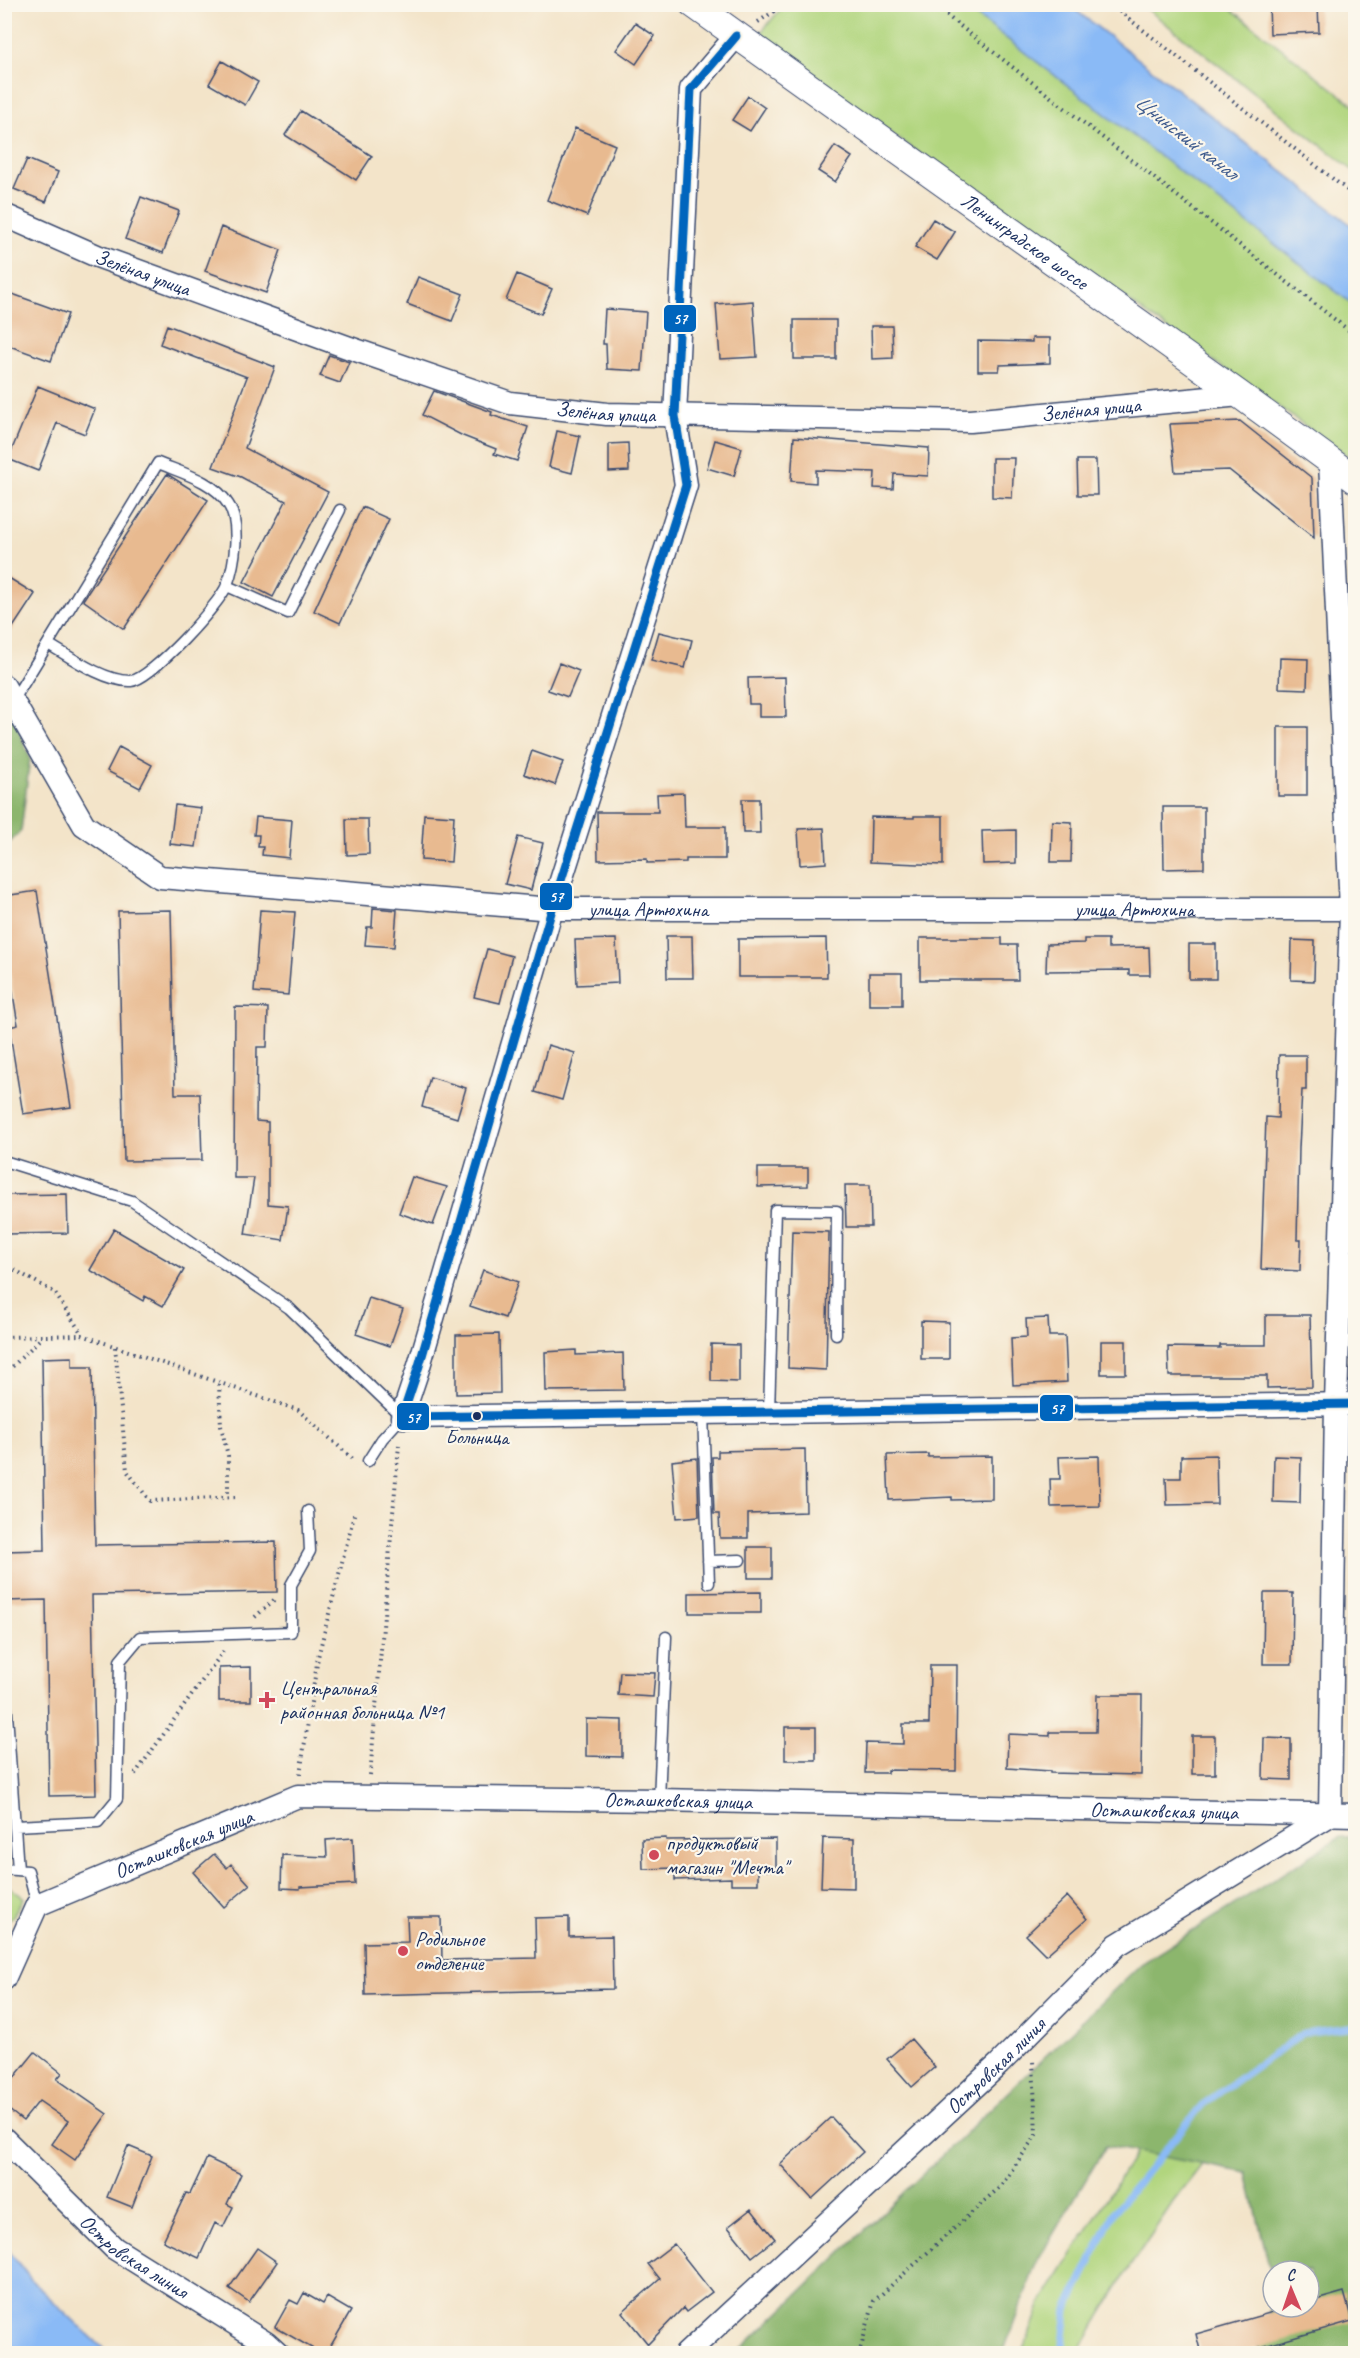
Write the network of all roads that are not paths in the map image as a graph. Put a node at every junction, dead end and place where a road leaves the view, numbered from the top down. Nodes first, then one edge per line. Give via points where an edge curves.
1 (693, 4) edge
2 (736, 36) junction
3 (4, 215) edge
4 (1240, 395) junction
5 (675, 416) junction
6 (1330, 462) junction
7 (1356, 480) edge
8 (340, 510) dead end
9 (227, 586) junction
10 (48, 644) junction
11 (9, 694) edge
12 (552, 909) junction
13 (1353, 909) edge
14 (4, 1161) edge
15 (836, 1334) dead end
16 (1346, 1403) edge
17 (770, 1412) junction
18 (703, 1413) junction
19 (402, 1417) junction
20 (368, 1461) dead end
21 (308, 1511) dead end
22 (740, 1560) dead end
23 (708, 1561) junction
24 (709, 1583) dead end
25 (666, 1637) dead end
26 (4, 1671) edge
27 (659, 1800) junction
28 (1330, 1815) junction
29 (1356, 1815) edge
30 (15, 1826) junction
31 (4, 1869) edge
32 (18, 1870) junction
33 (34, 1912) junction
34 (4, 1979) edge
35 (4, 2139) edge
36 (278, 2354) edge
37 (686, 2354) edge

1 - 2 street, Ленинградское шоссе
2 - 4 street, Ленинградское шоссе
2 - 5 street via 691,89
3 - 5 street, Зелёная улица via 97,256 510,403 607,414
4 - 5 street, Зелёная улица via 970,421
4 - 6 street, Ленинградское шоссе
5 - 12 street via 687,485
6 - 7 street, Ленинградское шоссе
6 - 13 street
8 - 9 lane via 288,613
9 - 10 lane via 214,607 156,668 134,681 89,668
9 - 10 lane via 236,534 230,505 214,488 158,463
10 - 11 lane
11 - 12 street, улица Артюхина via 84,825 160,877
12 - 13 street, улица Артюхина
12 - 19 street
13 - 16 street
14 - 19 lane via 132,1201 289,1308
15 - 17 lane via 837,1211 775,1210
16 - 17 street
16 - 28 street
17 - 18 street
18 - 19 street
18 - 23 lane
19 - 20 lane
21 - 30 lane via 310,1551 291,1585 291,1632 140,1637 120,1661 117,1799 98,1822
22 - 23 lane
23 - 24 lane
25 - 27 lane
26 - 30 lane
27 - 28 street, Осташковская улица
27 - 33 street, Осташковская улица via 298,1796
28 - 29 street, Осташковская улица
28 - 37 street, Островская линия via 1117,1945 999,2064
30 - 32 lane
31 - 32 lane
32 - 33 lane via 28,1871
33 - 34 street
35 - 36 street, Островская линия via 114,2248

